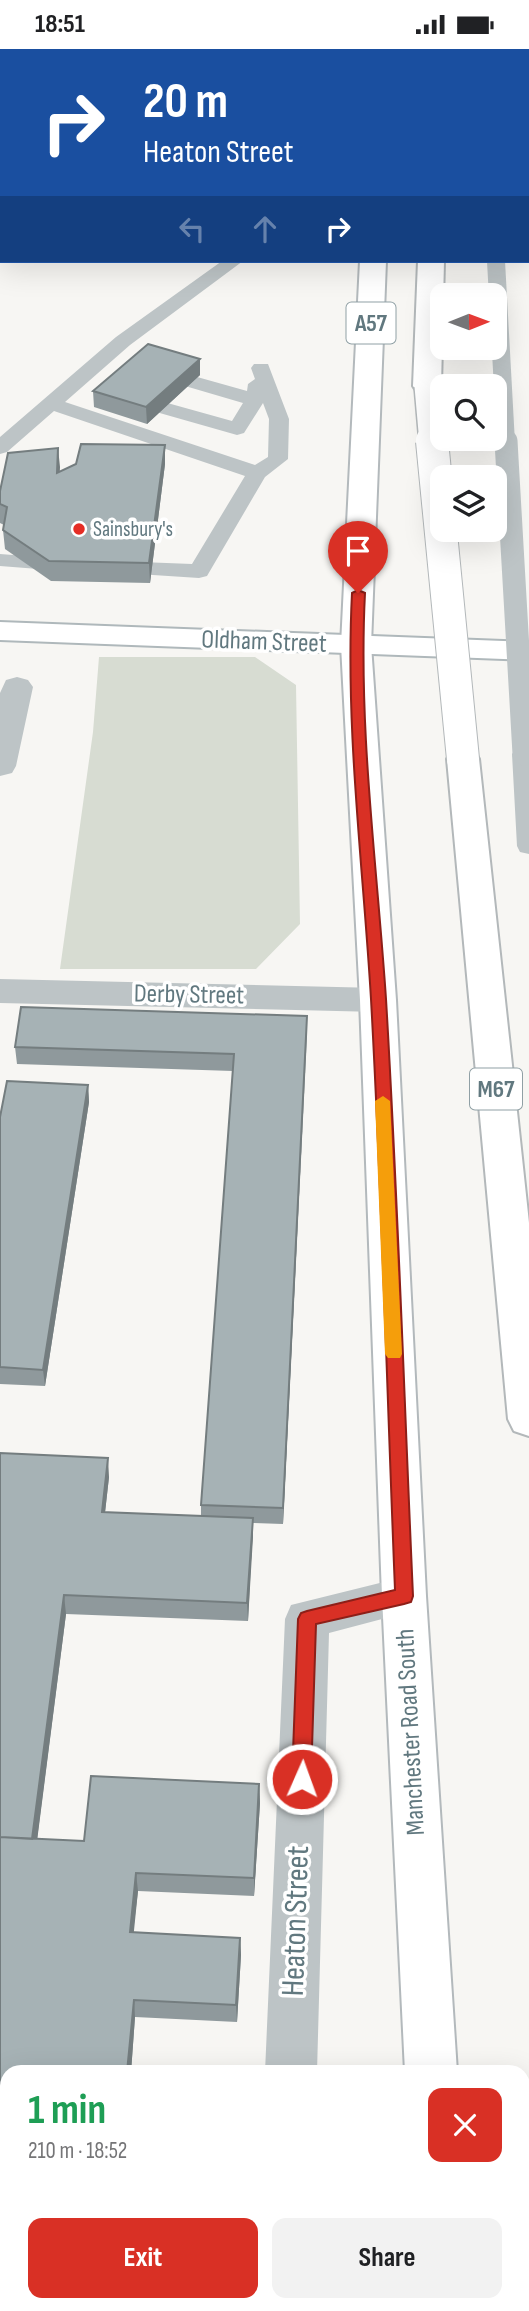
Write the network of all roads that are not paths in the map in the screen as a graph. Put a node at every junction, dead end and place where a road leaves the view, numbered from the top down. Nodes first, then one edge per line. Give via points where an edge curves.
1 (230, 263) edge
2 (373, 263) edge
3 (431, 263) edge
4 (496, 263) edge
5 (105, 356) junction
6 (81, 377) junction
7 (52, 404) junction
8 (251, 407) junction
9 (0, 448) edge
10 (257, 473) junction
11 (0, 561) edge
12 (0, 631) edge
13 (356, 645) junction
14 (529, 651) edge
15 (18, 687) dead end
16 (0, 766) edge
17 (529, 845) edge
18 (0, 991) edge
19 (378, 1000) junction
20 (529, 1419) edge
21 (404, 1596) junction
22 (291, 2065) edge
23 (431, 2065) edge

1 - 5 lane
2 - 13 main road, Manchester Road South / A57
3 - 20 main road, M67, bridge via 427,386
4 - 17 lane, bridge
5 - 6 lane
5 - 8 lane
6 - 7 lane
6 - 8 lane
6 - 8 lane via 105,392 237,429
7 - 9 lane
7 - 10 lane
8 - 10 lane via 261,368 279,419 279,433 278,459
10 - 11 lane via 199,571
12 - 13 main road, Oldham Street
13 - 14 main road, Oldham Street
13 - 19 main road, Manchester Road South / A57
15 - 16 street
18 - 19 street, Derby Street
19 - 21 main road, Manchester Road South / A57
21 - 22 street, Heaton Street via 307,1619
21 - 23 main road, Manchester Road South / A57

